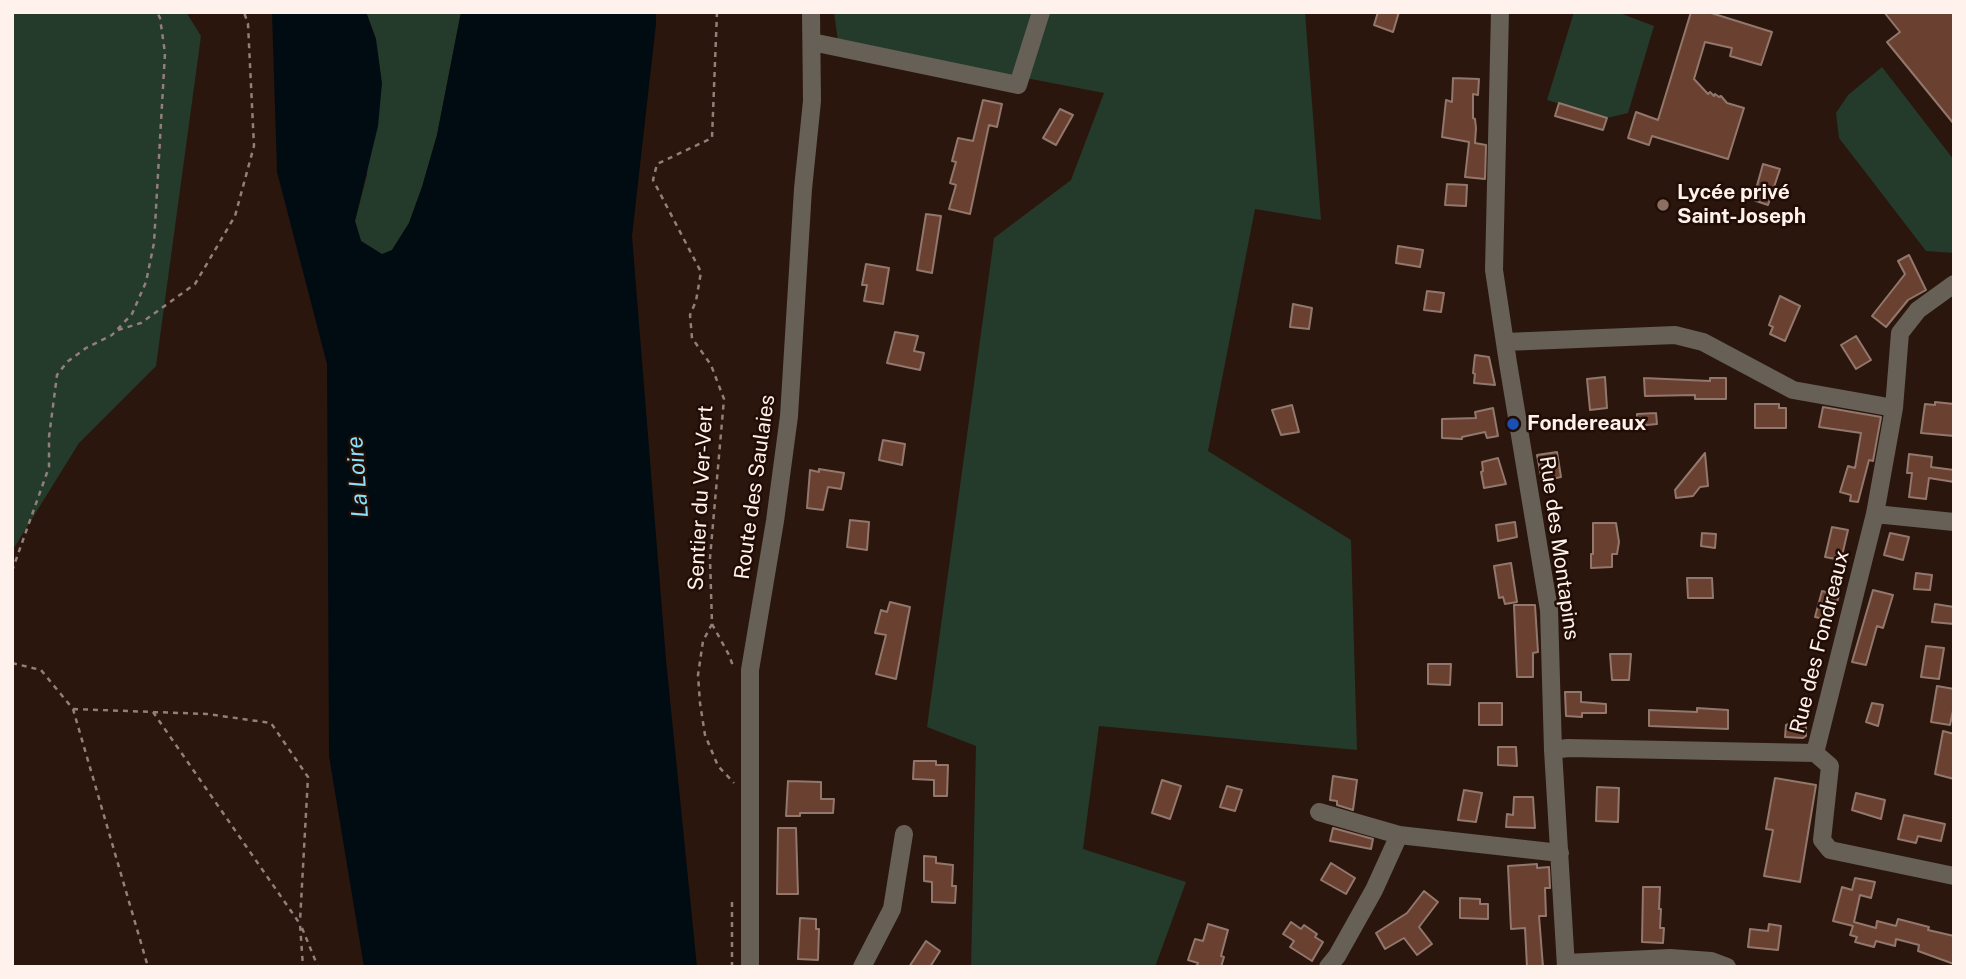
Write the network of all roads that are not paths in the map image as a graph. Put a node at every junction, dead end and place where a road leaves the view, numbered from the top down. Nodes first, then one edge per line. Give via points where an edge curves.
1 (811, 12) edge
2 (1041, 12) edge
3 (1500, 12) edge
4 (812, 42) junction
5 (1954, 284) edge
6 (1505, 342) junction
7 (1894, 408) junction
8 (1875, 514) junction
9 (1954, 522) edge
10 (1553, 750) junction
11 (1815, 753) junction
12 (1320, 812) dead end
13 (904, 834) dead end
14 (1399, 835) junction
15 (1560, 853) junction
16 (1954, 875) edge
17 (1566, 965) edge
18 (750, 967) edge
19 (862, 967) edge
20 (1328, 967) edge
21 (1727, 967) edge

1 - 4 street, Route des Saulaies
2 - 4 street via 1018,85
3 - 6 street, Rue des Montapins via 1494,270
4 - 18 street, Route des Saulaies via 812,101 789,416 750,670
5 - 7 street, Rue des Fondreaux via 1917,310 1900,333
6 - 7 street via 1675,335 1703,342 1793,390
6 - 10 street, Rue des Montapins via 1549,610
7 - 8 street, Rue des Fondreaux
8 - 9 street
8 - 11 street, Rue des Fondreaux
10 - 11 street, Rue des Fondreaux
10 - 15 street, Rue des Montapins
11 - 16 street via 1830,766 1822,840 1829,850
12 - 14 street
13 - 19 street via 892,909
14 - 15 street
14 - 20 street via 1374,890
15 - 17 street, Rue des Montapins
17 - 21 street via 1670,958

